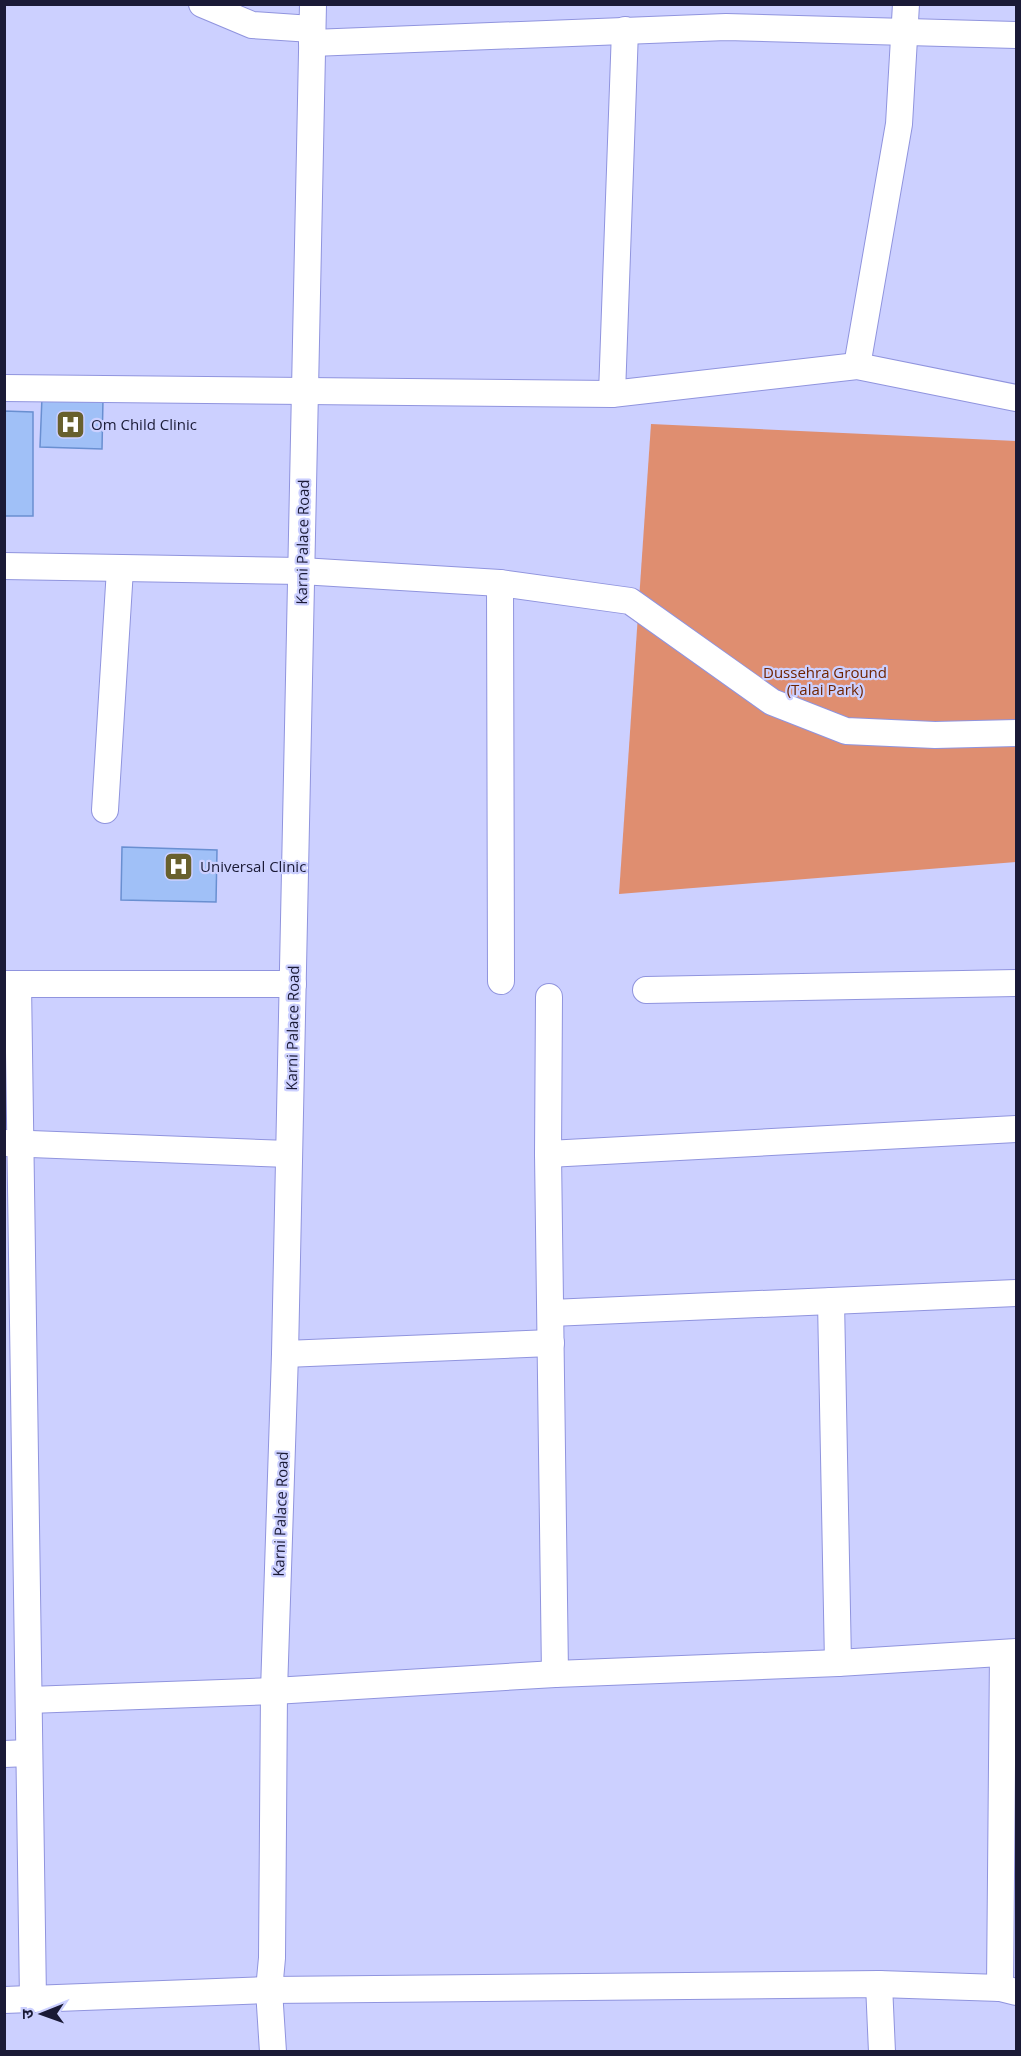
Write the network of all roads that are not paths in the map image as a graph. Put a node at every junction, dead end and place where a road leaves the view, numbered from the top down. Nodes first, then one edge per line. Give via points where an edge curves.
1 (202, 4) edge
2 (906, 4) edge
3 (312, 25) edge
4 (626, 30) junction
5 (905, 32) junction
6 (1017, 34) edge
7 (857, 366) junction
8 (4, 388) edge
9 (305, 392) junction
10 (612, 394) junction
11 (1017, 398) edge
12 (4, 566) edge
13 (120, 569) junction
14 (301, 571) junction
15 (500, 583) junction
16 (1017, 733) edge
17 (105, 810) dead end
18 (501, 981) dead end
19 (1017, 983) edge
20 (11, 984) edge
21 (293, 984) junction
22 (646, 990) dead end
23 (549, 997) dead end
24 (1017, 1129) edge
25 (13, 1143) edge
26 (289, 1154) junction
27 (548, 1154) junction
28 (1017, 1293) edge
29 (831, 1301) junction
30 (551, 1313) junction
31 (551, 1343) junction
32 (285, 1354) junction
33 (14, 1357) edge
34 (16, 1560) edge
35 (1010, 1653) edge
36 (838, 1664) junction
37 (555, 1674) junction
38 (274, 1690) junction
39 (28, 1700) junction
40 (17, 1753) edge
41 (879, 1984) junction
42 (269, 1990) junction
43 (1008, 1990) edge
44 (33, 1999) junction
45 (4, 2000) edge
46 (273, 2052) edge
47 (882, 2052) edge

1 - 3 street via 252,25
2 - 5 street
3 - 4 street
3 - 9 street, Karni Palace Road
4 - 5 street via 726,27
4 - 10 street
5 - 6 street
5 - 7 street via 899,124
7 - 10 street
7 - 11 street
8 - 9 street
9 - 10 street
9 - 14 street, Karni Palace Road
12 - 13 street
13 - 14 street
13 - 17 street
14 - 15 street
14 - 21 street, Karni Palace Road
15 - 16 street via 630,601 772,702 846,731
15 - 18 street
19 - 22 street
20 - 21 street
20 - 25 street
21 - 26 street, Karni Palace Road
23 - 27 street
24 - 27 street
25 - 26 street
25 - 33 street
26 - 32 street, Karni Palace Road
27 - 30 street
28 - 29 street
29 - 30 street
29 - 36 street
30 - 31 street
31 - 32 street
31 - 37 street
32 - 38 street, Karni Palace Road
33 - 34 street
34 - 39 street
35 - 36 street
35 - 43 street
36 - 37 street
37 - 38 street
38 - 39 street
38 - 42 street, Karni Palace Road
39 - 40 street
40 - 44 street
41 - 42 street
41 - 43 street
41 - 47 street
42 - 44 street
42 - 46 street, Karni Palace Road
44 - 45 street

